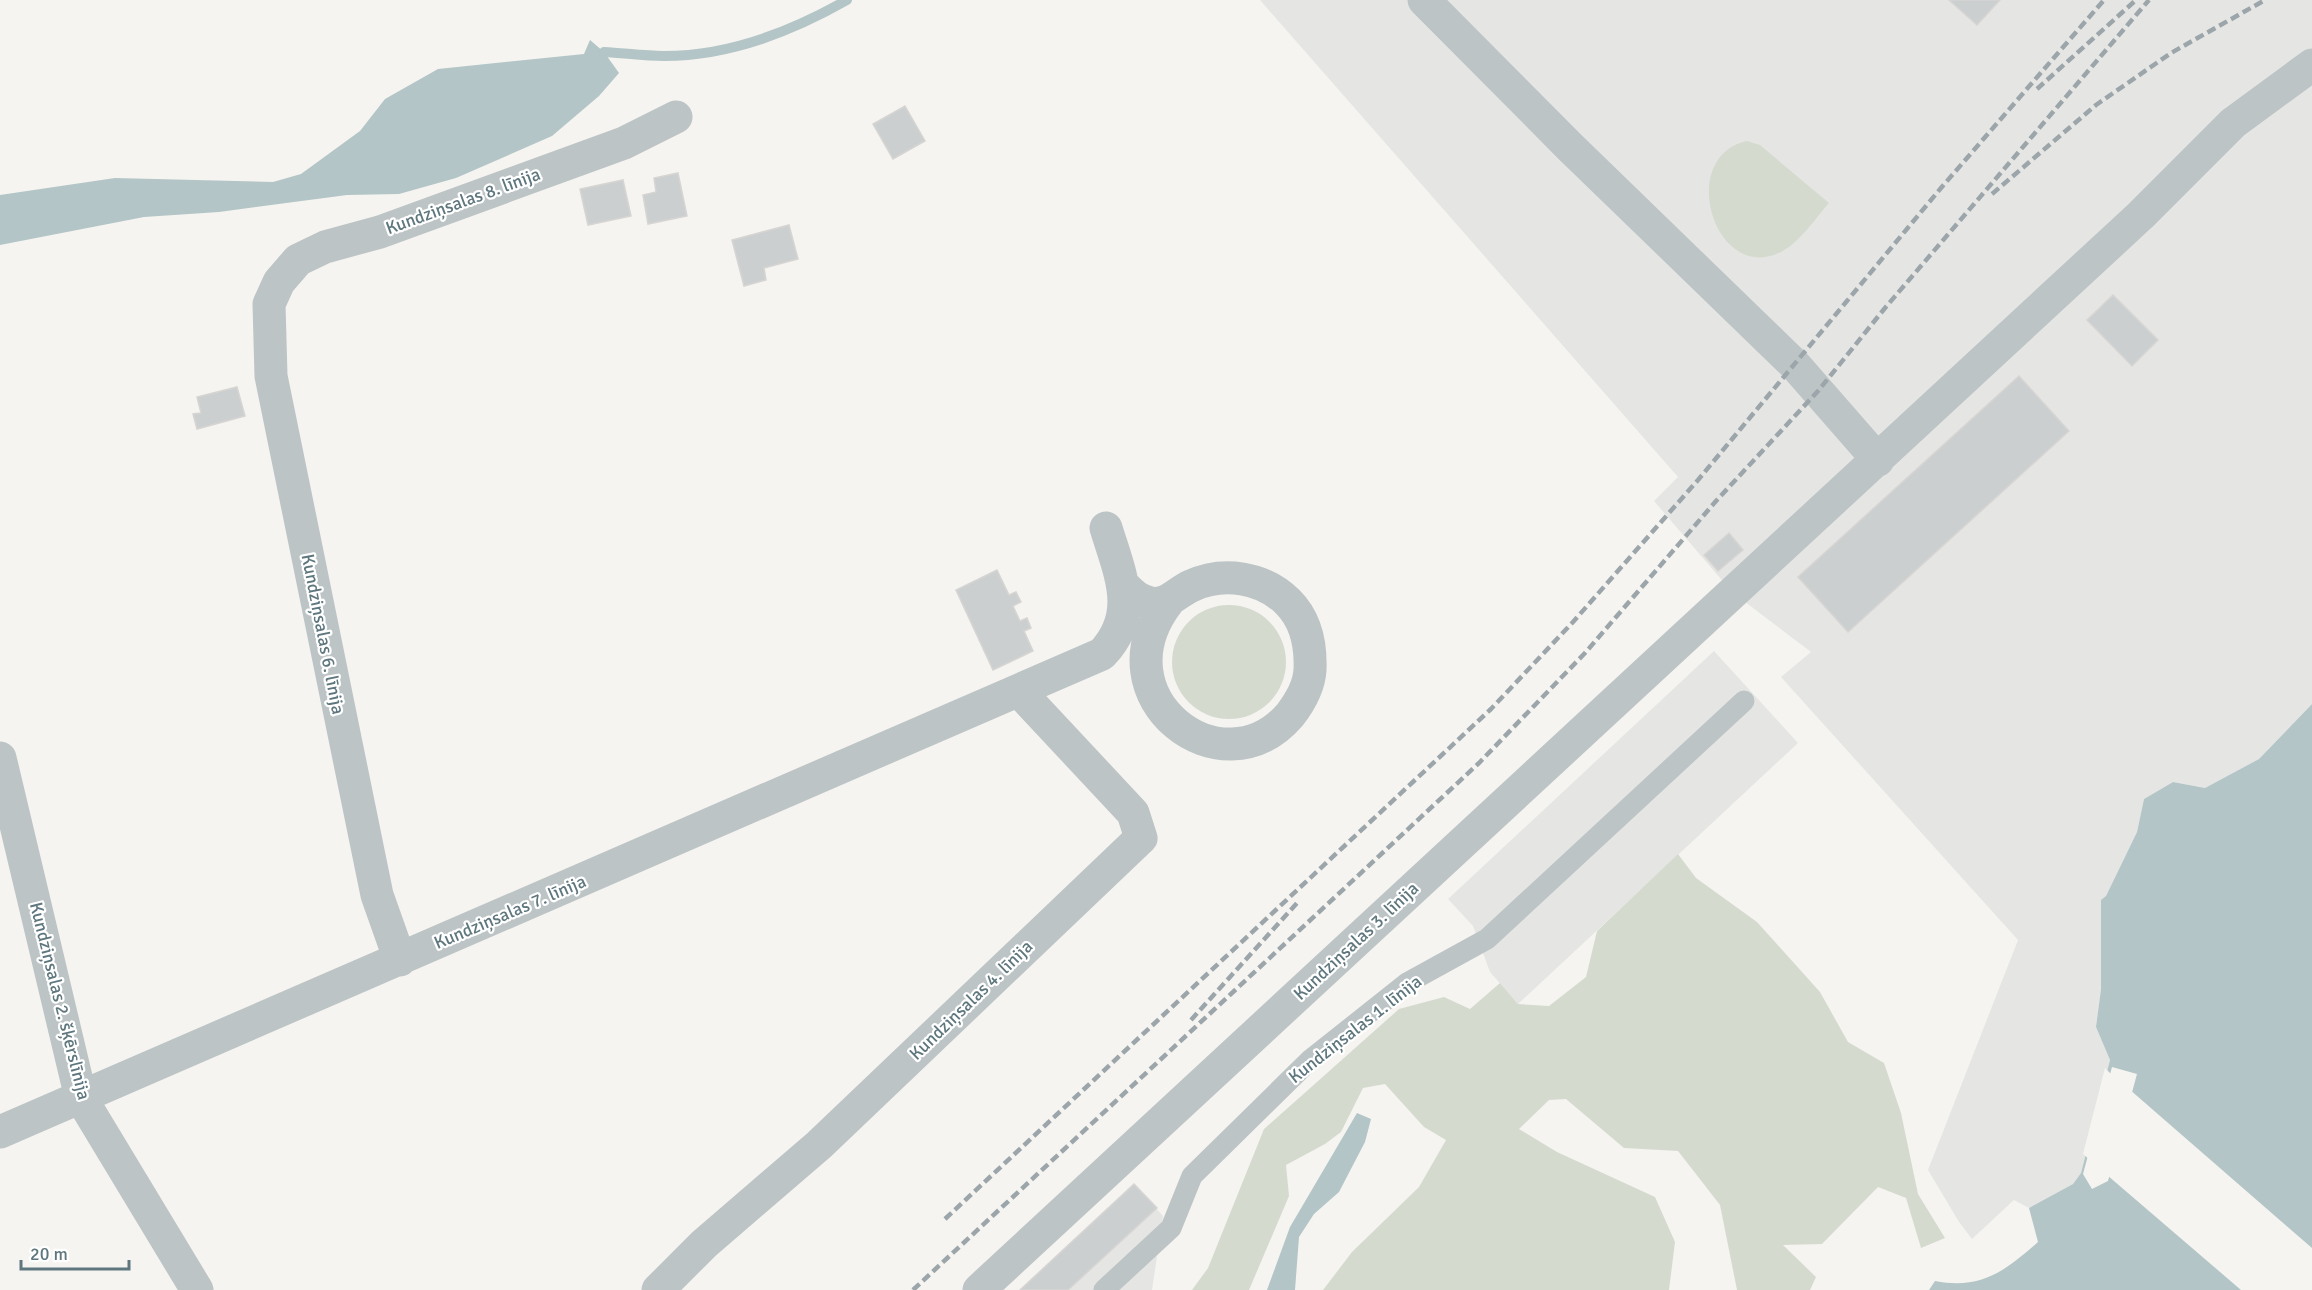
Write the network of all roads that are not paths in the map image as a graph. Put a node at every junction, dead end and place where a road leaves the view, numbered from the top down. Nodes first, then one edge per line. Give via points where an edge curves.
1 (1424, 0) edge
2 (2312, 65) edge
3 (676, 117) dead end
4 (269, 304) joint
5 (1878, 460) junction
6 (1106, 528) dead end
7 (1124, 586) junction
8 (1168, 602) junction
9 (1102, 654) junction
10 (1144, 662) junction
11 (1019, 691) junction
12 (1744, 701) dead end
13 (0, 758) edge
14 (400, 960) junction
15 (81, 1098) junction
16 (0, 1132) edge
17 (197, 1290) edge
18 (658, 1290) edge
19 (979, 1290) edge
20 (1104, 1290) edge

1 - 5 street via 1795,365
2 - 5 street, Kundziņsalas 3. līnija via 2233,123 2141,215
3 - 4 street, Kundziņsalas 8. līnija via 624,143 380,232 325,247 298,260 279,282
4 - 14 street, Kundziņsalas 6. līnija via 272,376 281,422 377,895
5 - 19 street, Kundziņsalas 3. līnija
6 - 7 street
7 - 8 street via 1137,598 1152,604
7 - 9 street via 1125,618 1114,642
8 - 10 street via 1148,636
8 - 10 street via 1189,586 1215,578 1242,578 1267,587 1288,603 1303,625 1311,651 1309,678 1300,703 1283,723 1260,737 1234,743 1207,741 1182,730 1163,712 1150,688
9 - 10 street via 1121,651
9 - 11 street, Kundziņsalas 7. līnija
11 - 14 street, Kundziņsalas 7. līnija
11 - 18 street, Kundziņsalas 4. līnija via 1132,813 1140,838 819,1145 704,1244
12 - 20 lane, Kundziņsalas 1. līnija via 1487,939 1407,983 1310,1060 1192,1176 1171,1228
13 - 15 street, Kundziņsalas 2. šķērslīnija
14 - 15 street, Kundziņsalas 7. līnija
15 - 16 street, Kundziņsalas 7. līnija
15 - 17 street, Kundziņsalas 2. šķērslīnija

